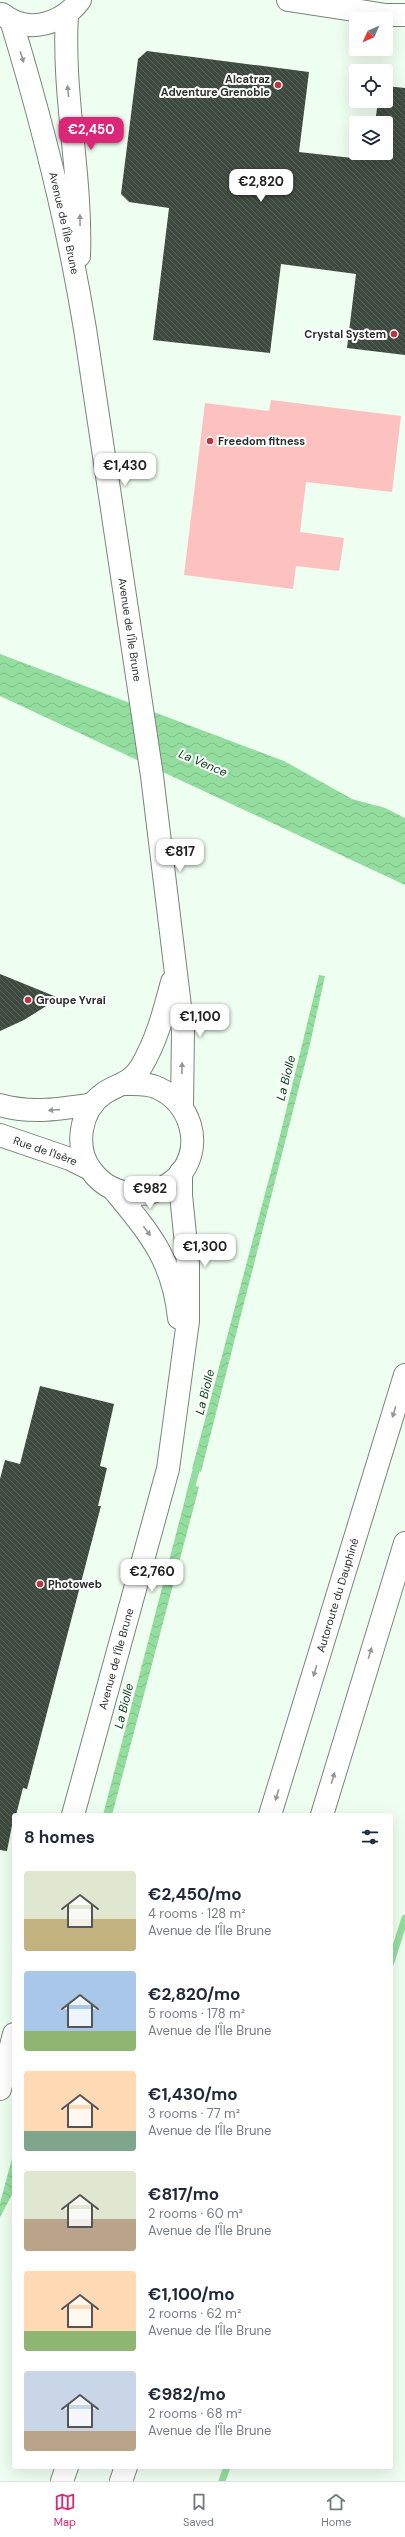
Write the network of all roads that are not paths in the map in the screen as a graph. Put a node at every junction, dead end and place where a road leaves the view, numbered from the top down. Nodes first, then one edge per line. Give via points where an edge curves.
1 (288, 0) edge
2 (73, 7) edge
3 (405, 15) edge
4 (6, 16) edge
5 (78, 287) junction
6 (175, 973) junction
7 (126, 1084) junction
8 (93, 1104) junction
9 (0, 1105) edge
10 (182, 1107) junction
11 (0, 1135) edge
12 (90, 1169) junction
13 (182, 1172) junction
14 (114, 1190) junction
15 (183, 1361) junction
16 (405, 1375) edge
17 (405, 1543) edge
18 (74, 1813) edge
19 (271, 1813) edge
20 (323, 1813) edge
21 (12, 2042) edge
22 (0, 2089) edge
23 (65, 2469) edge
24 (125, 2469) edge
25 (62, 2481) edge
26 (121, 2481) edge

1 - 3 main road via 380,14
2 - 4 main road via 54,22 40,25 26,25
5 -> 2 main road, Avenue de l'Île Brune via 80,219 65,66
4 -> 5 main road, Avenue de l'Île Brune via 42,121
5 - 6 main road, Avenue de l'Île Brune via 141,693
6 - 7 main road, Avenue de l'Île Brune via 159,1032 140,1068
10 -> 6 main road, Avenue de l'Île Brune via 183,1031
7 - 8 main road via 108,1092
7 - 10 main road via 157,1087 171,1095
8 -> 9 main road via 40,1111
8 - 12 main road via 84,1119 81,1136 83,1153
10 - 13 main road via 192,1133 188,1160
11 - 12 main road, Rue de l'Isère via 70,1159
12 - 14 main road via 100,1181
13 - 14 main road via 158,1191 129,1194
13 - 15 main road, Avenue de l'Île Brune via 181,1195 188,1264 188,1321
14 -> 15 main road, Avenue de l'Île Brune via 153,1239 165,1259 178,1310
15 - 18 main road, Avenue de l'Île Brune via 168,1469
16 -> 19 main road, Autoroute du Dauphiné
20 -> 17 main road
21 - 22 main road
23 - 25 main road
24 - 26 main road

